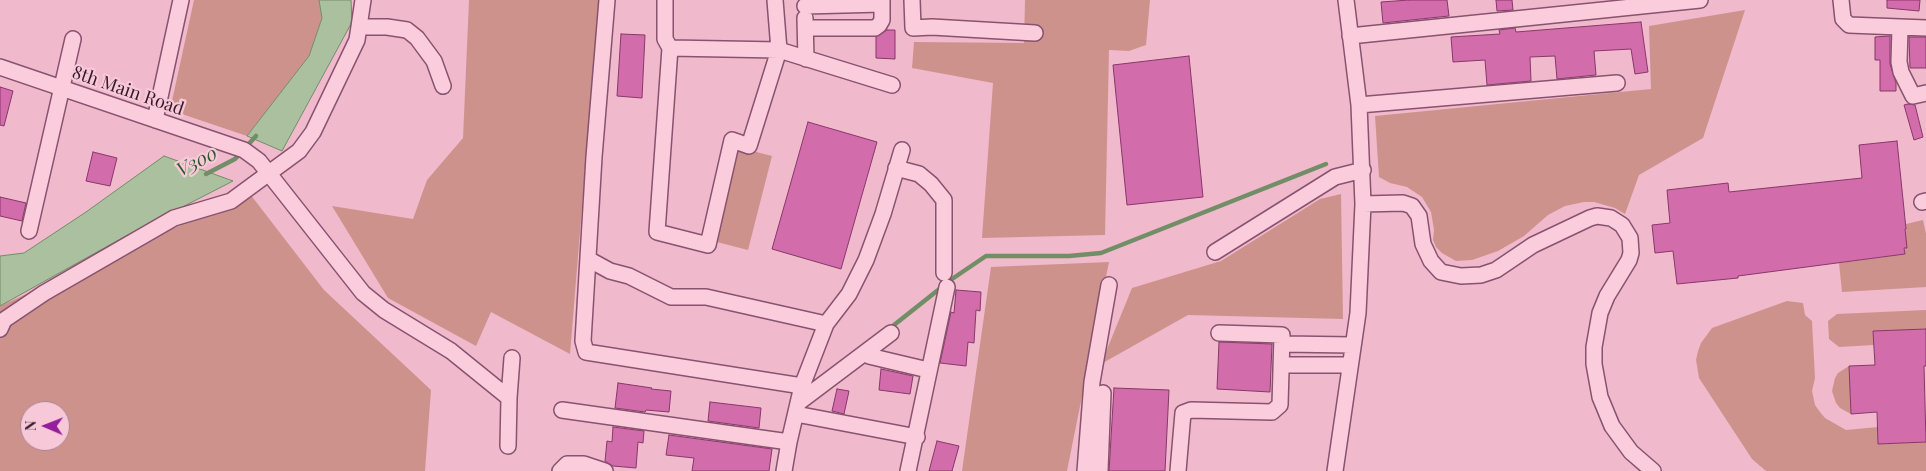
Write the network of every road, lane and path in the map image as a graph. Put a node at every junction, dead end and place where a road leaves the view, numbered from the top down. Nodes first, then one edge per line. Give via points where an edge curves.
1 (181, 0) edge
2 (363, 0) edge
3 (607, 0) edge
4 (665, 0) edge
5 (775, 0) edge
6 (912, 0) edge
7 (1346, 0) edge
8 (1700, 0) edge
9 (1840, 0) edge
10 (882, 2) edge
11 (805, 3) edge
12 (360, 27) junction
13 (806, 28) junction
14 (1900, 28) junction
15 (1926, 28) edge
16 (1035, 32) dead end
17 (1350, 36) junction
18 (73, 38) dead end
19 (670, 48) junction
20 (779, 50) junction
21 (806, 58) junction
22 (0, 68) edge
23 (1618, 83) dead end
24 (892, 85) dead end
25 (442, 86) dead end
26 (62, 88) junction
27 (1926, 93) edge
28 (1359, 106) junction
29 (155, 120) junction
30 (902, 150) dead end
31 (896, 168) junction
32 (1362, 170) junction
33 (269, 174) junction
34 (1363, 204) junction
35 (29, 231) dead end
36 (1215, 252) dead end
37 (588, 258) junction
38 (1109, 285) dead end
39 (826, 324) junction
40 (0, 329) edge
41 (890, 333) dead end
42 (1219, 333) dead end
43 (1283, 344) junction
44 (1353, 345) junction
45 (869, 356) dead end
46 (512, 358) dead end
47 (1282, 365) junction
48 (1350, 365) junction
49 (928, 370) junction
50 (802, 386) junction
51 (1103, 393) dead end
52 (509, 398) junction
53 (797, 409) junction
54 (562, 410) dead end
55 (916, 437) junction
56 (789, 442) junction
57 (508, 446) dead end
58 (560, 471) edge
59 (605, 471) edge
60 (784, 471) edge
61 (908, 471) edge
62 (1085, 471) edge
63 (1100, 471) edge
64 (1178, 471) edge
65 (1335, 471) edge
66 (1653, 471) edge

1 - 29 street
2 - 12 street
3 - 37 street
4 - 19 street via 665,40
5 - 20 street
6 - 16 street via 913,28
7 - 17 street
8 - 17 street
9 - 14 street via 1843,19 1849,25
10 - 11 street
10 - 13 street via 882,20 875,28
11 - 13 street
12 - 25 street via 407,30 434,61
12 - 33 street via 357,40 313,132 299,151
13 - 21 street
14 - 15 street
14 - 27 street via 1901,72 1912,96
17 - 28 street
18 - 26 street
19 - 20 street
19 - 20 street via 657,232 708,245 732,140 749,146
20 - 21 street
21 - 24 street
22 - 26 street, 8th Main Road
23 - 28 street
26 - 29 street, 8th Main Road
26 - 35 street
28 - 32 street
29 - 33 street, 8th Main Road via 246,152
30 - 31 street
31 - 39 street via 866,260 849,294
31 - 49 street via 919,174 944,200 946,280
32 - 34 street
32 - 36 street via 1335,178
33 - 40 street via 231,201 174,218 44,293 4,320
33 - 52 street via 363,293 384,310 451,351
34 - 44 street via 1358,313
34 - 66 street via 1403,203 1412,206 1419,216 1423,244 1431,260 1441,272 1461,276 1481,276 1496,270 1533,245 1590,218 1610,218 1622,225 1630,238 1631,253 1600,313 1594,364 1600,397 1612,426 1631,452
37 - 39 street via 671,297 706,297
37 - 50 street via 583,341 586,352
38 - 62 street via 1092,382
39 - 50 street
41 - 53 street
42 - 43 street via 1280,334
43 - 44 street
43 - 47 street
44 - 48 street
45 - 49 street
46 - 52 street
47 - 48 street
47 - 64 street via 1280,405 1272,412 1191,410 1183,413
48 - 65 street
49 - 55 street
50 - 53 street
51 - 63 street
52 - 57 street
53 - 55 street
53 - 56 street
54 - 56 street
55 - 61 street
56 - 60 street
58 - 59 street via 567,464 584,464

